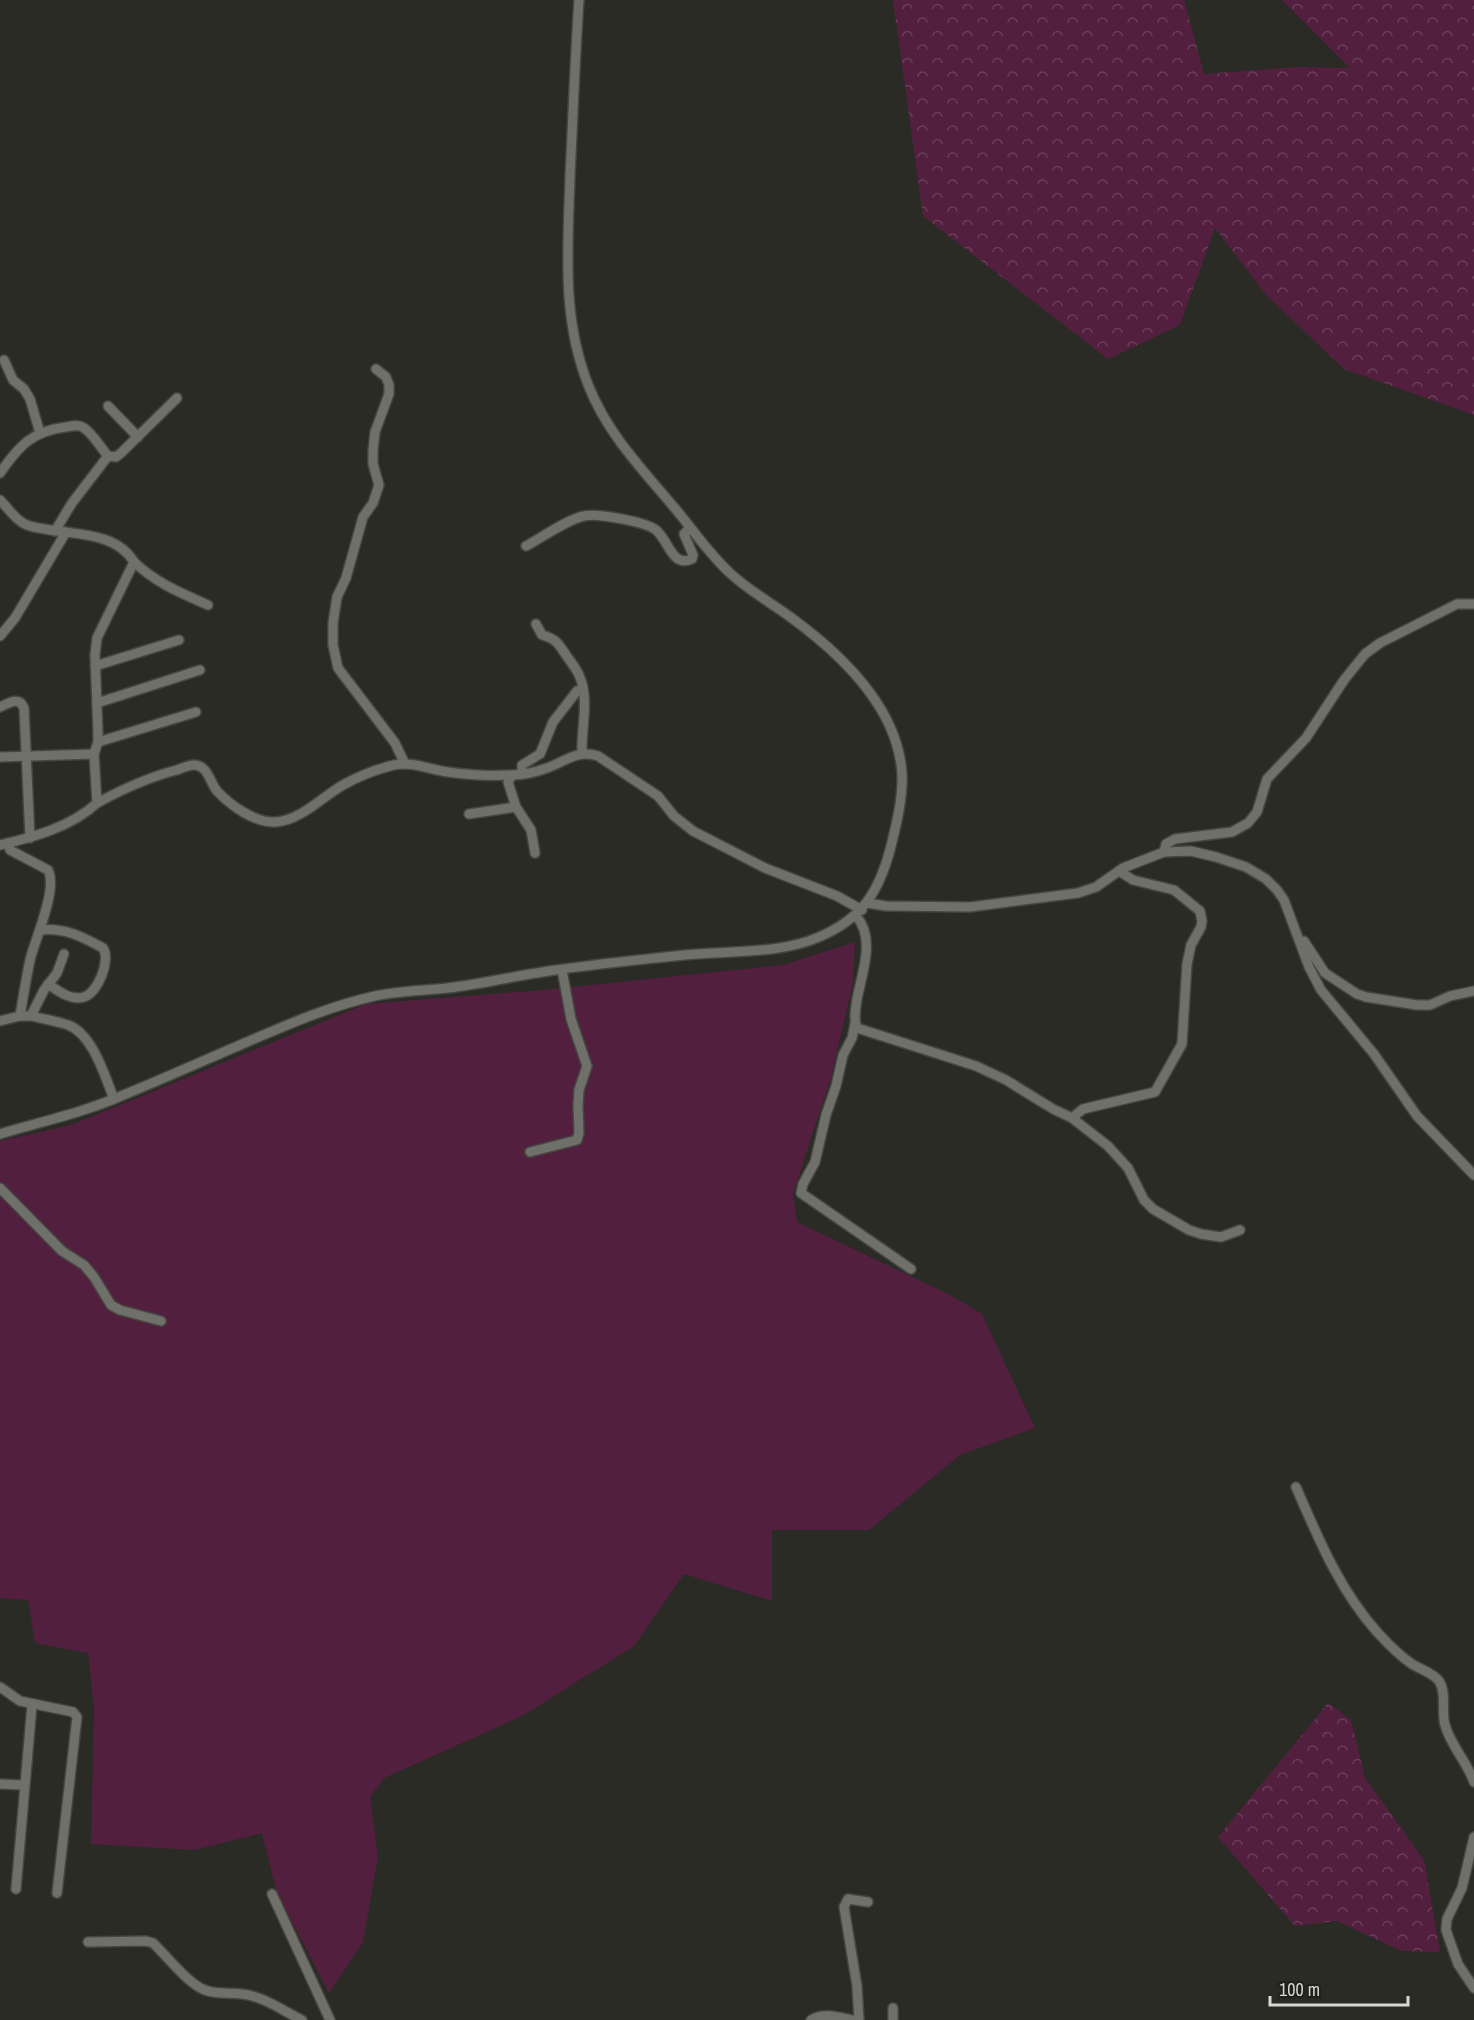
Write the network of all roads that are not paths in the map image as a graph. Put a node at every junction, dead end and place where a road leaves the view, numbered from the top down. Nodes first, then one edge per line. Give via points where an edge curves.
1 (579, 0) edge
2 (4, 360) dead end
3 (376, 369) dead end
4 (177, 398) dead end
5 (108, 406) dead end
6 (40, 433) junction
7 (138, 437) junction
8 (108, 456) junction
9 (0, 473) edge
10 (0, 500) edge
11 (690, 528) junction
12 (55, 531) junction
13 (66, 532) junction
14 (526, 546) dead end
15 (134, 562) junction
16 (1474, 604) edge
17 (208, 605) dead end
18 (536, 624) dead end
19 (0, 636) edge
20 (179, 640) dead end
21 (95, 666) junction
22 (200, 670) dead end
23 (583, 689) junction
24 (97, 703) junction
25 (0, 707) edge
26 (196, 712) dead end
27 (98, 742) junction
28 (582, 753) junction
29 (94, 754) junction
30 (0, 757) edge
31 (25, 757) junction
32 (405, 764) junction
33 (517, 774) junction
34 (97, 803) junction
35 (516, 807) junction
36 (469, 814) dead end
37 (30, 838) junction
38 (4, 844) edge
39 (1164, 852) junction
40 (535, 853) dead end
41 (1119, 871) junction
42 (862, 910) junction
43 (1294, 923) junction
44 (40, 930) junction
45 (64, 954) dead end
46 (562, 970) junction
47 (48, 984) junction
48 (1474, 991) edge
49 (20, 1016) junction
50 (31, 1016) junction
51 (0, 1021) edge
52 (855, 1024) junction
53 (114, 1099) junction
54 (1072, 1118) junction
55 (0, 1126) edge
56 (16, 1129) junction
57 (0, 1134) edge
58 (530, 1152) dead end
59 (1474, 1175) edge
60 (0, 1188) edge
61 (1240, 1230) dead end
62 (911, 1269) dead end
63 (161, 1321) dead end
64 (1296, 1486) dead end
65 (0, 1687) edge
66 (32, 1705) junction
67 (1474, 1782) edge
68 (0, 1784) edge
69 (24, 1785) junction
70 (1474, 1837) edge
71 (16, 1888) dead end
72 (57, 1893) dead end
73 (272, 1894) dead end
74 (868, 1902) dead end
75 (88, 1942) dead end
76 (1474, 1988) edge
77 (893, 2008) dead end
78 (302, 2020) edge
79 (330, 2020) edge
80 (811, 2020) edge
81 (852, 2020) edge
82 (859, 2020) edge
83 (893, 2020) edge

1 - 11 street via 569,215 572,334 603,418
2 - 6 street via 13,380 30,399
3 - 32 street via 389,385 372,451 379,485 363,517 338,597 333,645 338,668 395,743
4 - 7 street
5 - 7 street
6 - 8 street via 61,427 83,427
6 - 9 street via 30,437
7 - 8 street via 116,457
8 - 12 street
10 - 12 street via 23,523
11 - 14 street via 684,537 693,555 687,561 675,557 656,530 639,522 592,516 577,518
11 - 42 street via 729,573 838,656 882,711 902,770 900,802 888,858
12 - 13 street
13 - 15 street via 116,544
13 - 19 street via 15,618
15 - 17 street via 149,577
15 - 21 street via 97,638
16 - 39 street via 1457,603 1365,654 1306,738 1267,779 1257,812 1248,823 1232,832 1175,838 1166,844
18 - 23 street via 542,635 557,642 579,674
20 - 21 street
21 - 24 street
22 - 24 street
23 - 28 street
23 - 33 street via 577,691 553,722 540,754 522,765
24 - 27 street
25 - 31 street via 12,701 22,703
26 - 27 street
27 - 29 street
28 - 33 street via 547,768
28 - 42 street via 598,756 658,796 693,831 765,868
29 - 31 street
29 - 34 street
30 - 31 street
31 - 37 street
32 - 33 street via 447,772
32 - 34 street via 366,774 289,819 275,822 248,815 217,790 202,767 195,765 159,774
33 - 35 street via 508,782
34 - 37 street via 69,823
35 - 36 street
35 - 40 street via 531,830
37 - 38 street
38 - 44 street via 51,874
39 - 41 street
39 - 43 street via 1191,851 1216,856 1259,874 1277,890
41 - 42 street via 1096,887 1048,898 970,907 886,906
41 - 54 street via 1133,880 1174,890 1202,915 1187,964 1183,1039 1155,1092 1083,1109
42 - 46 street via 822,936 797,944
42 - 52 street via 867,943
43 - 48 street via 1322,969 1356,994 1430,1005
43 - 59 street via 1321,990 1374,1054 1417,1116
44 - 47 street via 74,933 106,952 105,970 83,998 69,996
44 - 49 street via 30,958
45 - 47 street
46 - 53 street via 442,989 381,994 313,1013
46 - 58 street via 587,1066 579,1090 579,1133 577,1140 570,1143
47 - 50 street
49 - 50 street
49 - 51 street
50 - 53 street via 69,1025 83,1036 96,1055
52 - 54 street via 862,1030 989,1071
52 - 62 street via 815,1162 801,1193
53 - 56 street
54 - 61 street via 1120,1158 1153,1209 1201,1234 1221,1237
55 - 56 street
56 - 57 street
60 - 63 street via 62,1251 84,1265 111,1305
64 - 67 street via 1326,1554 1367,1620 1392,1648 1439,1681 1446,1729
65 - 66 street
66 - 69 street
66 - 72 street via 74,1712 77,1718
68 - 69 street
69 - 71 street
70 - 76 street via 1462,1888 1446,1930 1458,1964
73 - 79 street
74 - 82 street via 848,1899 843,1907
75 - 78 street via 153,1943 203,1990 260,1999
77 - 83 street
80 - 81 street via 822,2016

